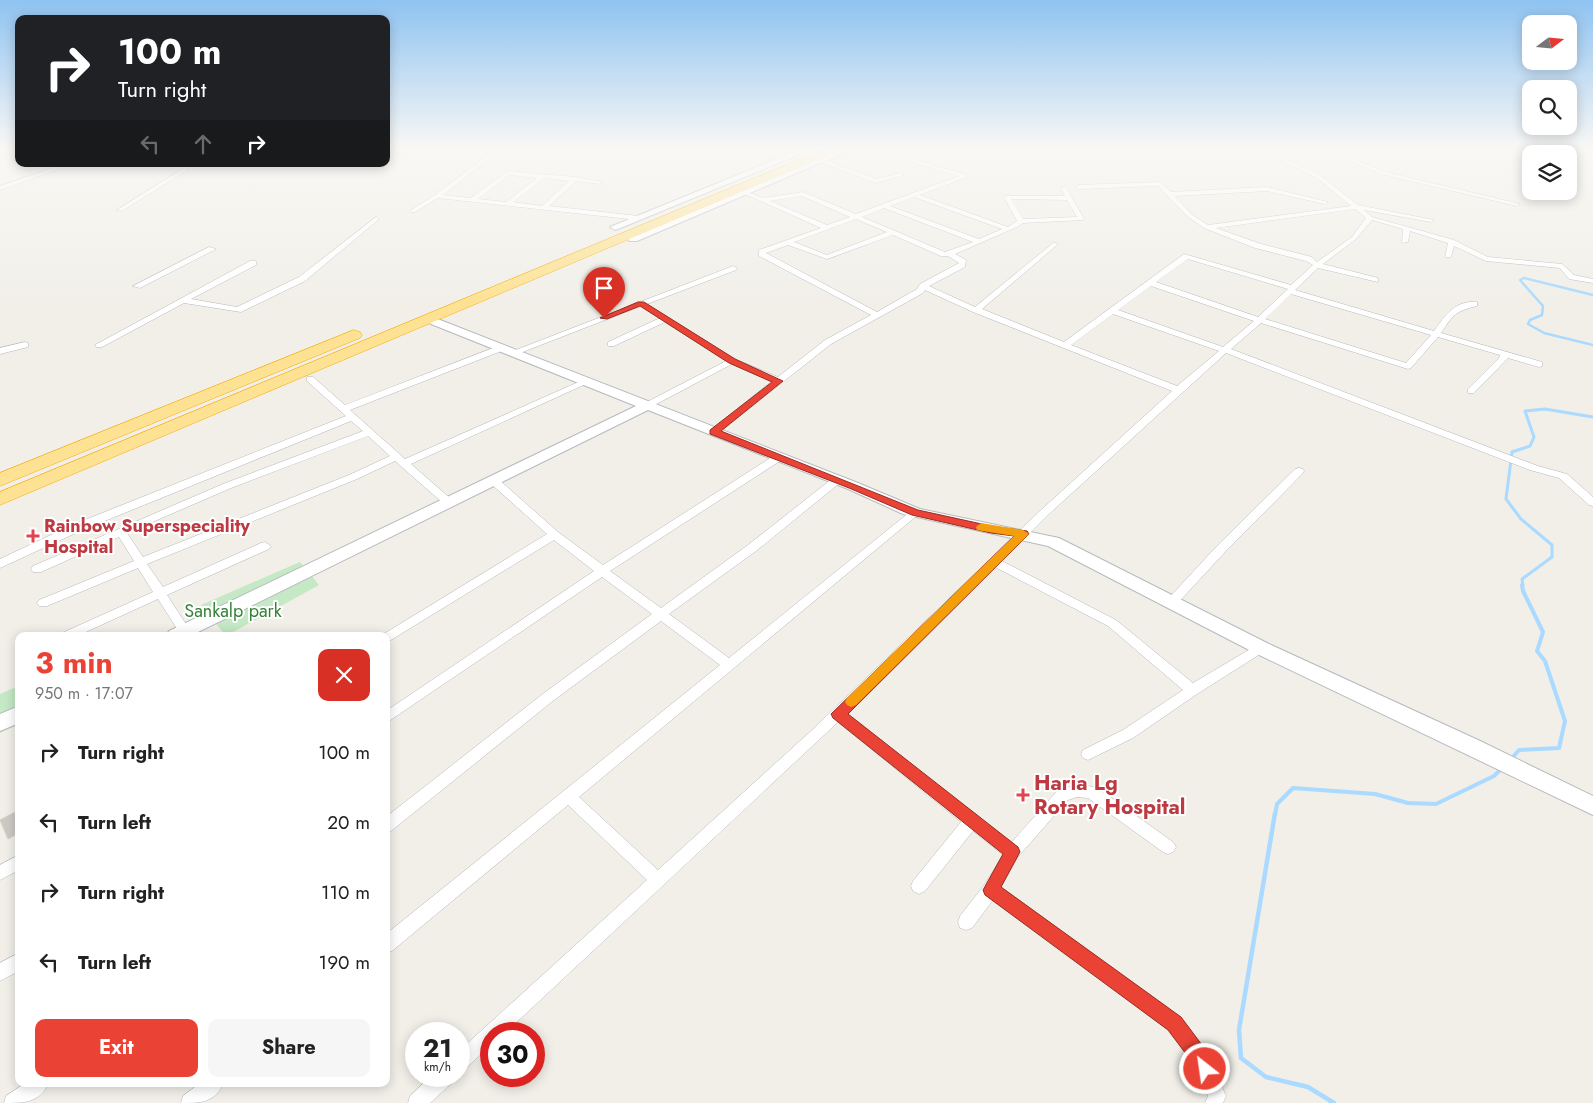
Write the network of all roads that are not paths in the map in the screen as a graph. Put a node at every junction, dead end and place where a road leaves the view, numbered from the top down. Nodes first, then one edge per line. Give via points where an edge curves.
1 (134, 201) edge
2 (428, 201) edge
3 (490, 201) edge
4 (550, 201) edge
5 (698, 201) edge
6 (698, 201) edge
7 (721, 201) edge
8 (766, 201) edge
9 (821, 201) edge
10 (896, 201) edge
11 (932, 201) edge
12 (1010, 201) edge
13 (1071, 201) edge
14 (1177, 201) edge
15 (1351, 201) edge
16 (1506, 201) edge
17 (508, 203) joint
18 (1517, 204) dead end
19 (884, 206) junction
20 (1358, 207) junction
21 (543, 208) junction
22 (120, 210) dead end
23 (413, 211) dead end
24 (857, 216) junction
25 (1370, 218) junction
26 (376, 219) dead end
27 (650, 220) junction
28 (1431, 220) dead end
29 (1021, 221) junction
30 (825, 227) junction
31 (1206, 228) junction
32 (1407, 228) junction
33 (1008, 229) junction
34 (894, 232) junction
35 (632, 239) junction
36 (1452, 241) junction
37 (787, 242) junction
38 (980, 242) junction
39 (1404, 242) dead end
40 (1055, 244) dead end
41 (212, 249) dead end
42 (950, 254) junction
43 (1448, 256) dead end
44 (253, 263) dead end
45 (1317, 265) junction
46 (732, 268) dead end
47 (1375, 280) dead end
48 (1593, 281) edge
49 (1150, 283) junction
50 (137, 286) dead end
51 (922, 286) junction
52 (1292, 290) junction
53 (182, 300) junction
54 (641, 303) junction
55 (1474, 304) dead end
56 (976, 310) junction
57 (1112, 311) junction
58 (877, 315) junction
59 (665, 319) junction
60 (1259, 320) junction
61 (435, 322) junction
62 (1436, 334) junction
63 (611, 344) dead end
64 (26, 345) dead end
65 (99, 345) dead end
66 (1065, 345) junction
67 (1225, 350) junction
68 (0, 351) edge
69 (507, 351) junction
70 (1504, 355) junction
71 (732, 361) junction
72 (1539, 364) dead end
73 (310, 379) junction
74 (779, 381) junction
75 (586, 382) junction
76 (1178, 390) junction
77 (1471, 391) dead end
78 (646, 406) junction
79 (344, 409) junction
80 (223, 412) junction
81 (352, 417) junction
82 (369, 432) junction
83 (714, 432) junction
84 (779, 457) junction
85 (400, 460) junction
86 (1299, 471) dead end
87 (0, 480) edge
88 (494, 480) junction
89 (837, 480) junction
90 (0, 491) edge
91 (0, 500) edge
92 (448, 502) junction
93 (1593, 502) edge
94 (916, 512) junction
95 (0, 515) edge
96 (121, 532) junction
97 (1023, 534) junction
98 (554, 536) junction
99 (265, 546) dead end
100 (994, 562) junction
101 (141, 563) junction
102 (0, 564) edge
103 (37, 569) dead end
104 (602, 571) junction
105 (161, 594) junction
106 (1172, 603) junction
107 (43, 604) dead end
108 (662, 615) junction
109 (75, 632) edge
110 (179, 632) edge
111 (184, 632) edge
112 (390, 636) edge
113 (1261, 648) junction
114 (729, 665) junction
115 (1192, 690) junction
116 (838, 714) junction
117 (390, 715) edge
118 (15, 716) edge
119 (0, 723) edge
120 (1471, 746) joint
121 (1088, 754) dead end
122 (1536, 777) joint
123 (569, 797) junction
124 (1593, 806) edge
125 (971, 821) junction
126 (390, 823) edge
127 (1168, 847) dead end
128 (1012, 852) junction
129 (15, 864) edge
130 (0, 873) edge
131 (658, 880) junction
132 (918, 886) dead end
133 (991, 890) junction
134 (966, 922) dead end
135 (390, 942) edge
136 (15, 964) edge
137 (0, 973) edge
138 (470, 1053) edge
139 (35, 1087) edge
140 (210, 1087) edge
141 (433, 1087) edge
142 (13, 1103) edge
143 (190, 1103) edge
144 (416, 1103) edge
145 (1214, 1103) edge

1 - 22 street
2 - 23 street
3 - 17 street
4 - 21 street
5 - 27 highway
6 - 27 street
7 - 35 street
8 - 30 street
9 - 24 street
10 - 19 street
11 - 33 street
12 - 29 street
13 - 29 street via 1081,219
14 - 31 street
15 - 20 street
16 - 18 street
17 - 21 street
19 - 24 street
19 - 38 street
20 - 25 street
20 - 28 street
20 - 31 street
21 - 27 street
24 - 30 street
24 - 34 street
25 - 32 street
25 - 45 street via 1354,238
26 - 53 street via 302,279 238,310
27 - 35 highway
27 - 80 highway
27 - 87 highway via 614,227
27 - 90 highway
29 - 33 street
30 - 37 street
31 - 45 street via 1309,259
32 - 36 street
32 - 39 street
33 - 38 street
34 - 37 street via 827,257
34 - 42 street
35 - 61 highway
36 - 43 street
36 - 48 street via 1486,258 1530,264
37 - 58 street via 762,254
38 - 42 street
40 - 56 street
41 - 50 street
42 - 51 street via 963,262 962,265
44 - 53 street
45 - 47 street
45 - 52 street
46 - 54 street
49 - 52 street via 1187,256
49 - 57 street
49 - 60 street
51 - 56 street
51 - 58 street via 920,291
52 - 60 street
52 - 62 street
53 - 65 street
54 - 59 street
54 - 69 street
55 - 62 street via 1450,313
56 - 66 street
57 - 66 street
57 - 67 street
58 - 74 street via 828,342
59 - 63 street
59 - 71 street
60 - 62 street via 1408,366
60 - 67 street
61 - 69 street
61 - 73 highway
62 - 70 street
64 - 68 street
66 - 76 street
67 - 76 street
67 - 93 street via 1499,455 1563,476
69 - 75 street
69 - 79 street
70 - 72 street
70 - 77 street
71 - 74 street
71 - 78 street
73 - 79 street
73 - 80 highway
74 - 83 street
75 - 78 street
75 - 85 street
76 - 97 street
78 - 83 street
78 - 88 street
79 - 81 street
80 - 91 highway
80 - 95 highway
81 - 82 street
81 - 102 street via 85,524
82 - 85 street
82 - 96 street via 227,486
83 - 84 street
84 - 89 street
84 - 104 street
85 - 92 street
85 - 101 street
86 - 106 street via 1220,549
88 - 92 street
88 - 98 street
89 - 94 street
89 - 108 street
92 - 111 street
94 - 97 street
94 - 114 street
96 - 101 street
96 - 103 street
97 - 100 street
97 - 106 street via 1053,542
98 - 104 street
98 - 112 street
99 - 105 street
100 - 115 street via 1112,623
100 - 116 street
101 - 105 street
101 - 107 street
104 - 108 street
104 - 117 street
105 - 109 street
105 - 110 street
106 - 113 street
108 - 114 street
108 - 126 street via 604,655
113 - 115 street
113 - 120 street
114 - 123 street
115 - 121 street via 1128,734
116 - 125 street
116 - 131 street
118 - 119 street
120 - 122 street
122 - 124 street
123 - 131 street
123 - 135 street
125 - 128 street
125 - 132 street
127 - 128 street via 1091,792 1077,791 1063,794
128 - 133 street
129 - 130 street
131 - 138 street
133 - 134 street
133 - 145 street via 1175,1024 1199,1055 1217,1096
136 - 137 street
139 - 142 street
140 - 143 street
141 - 144 street

